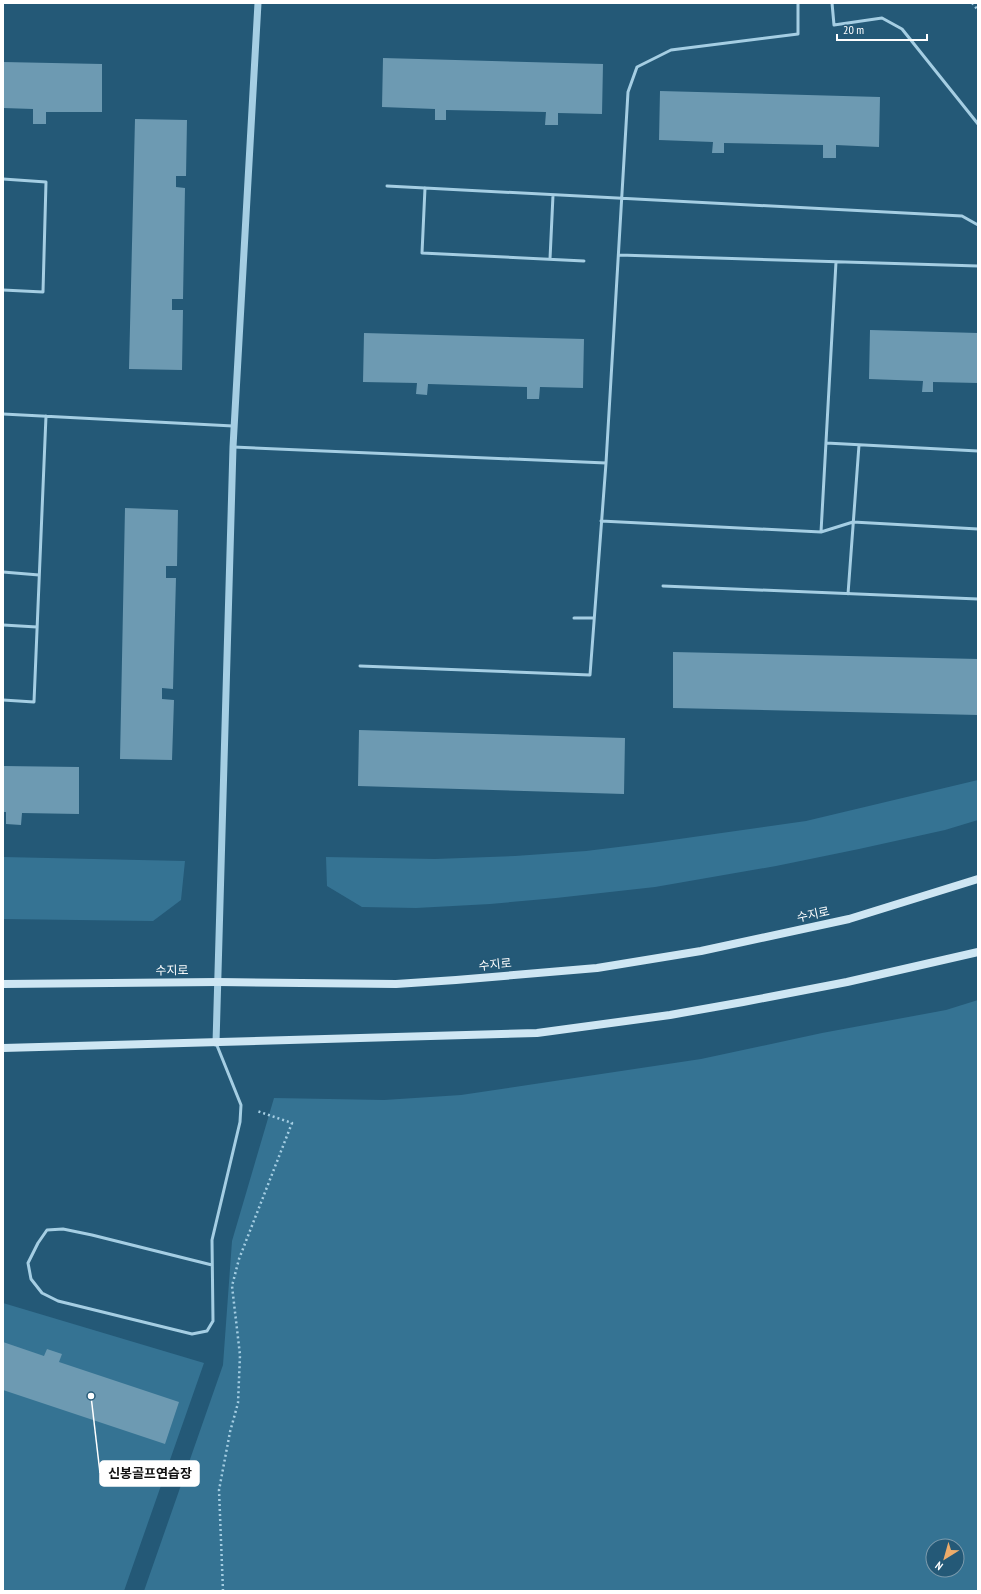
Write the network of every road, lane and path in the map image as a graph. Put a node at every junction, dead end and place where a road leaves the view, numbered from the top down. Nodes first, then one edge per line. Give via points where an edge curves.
1 (258, 3) edge
2 (798, 3) edge
3 (832, 3) edge
4 (972, 3) edge
5 (978, 10) edge
6 (978, 124) edge
7 (3, 179) edge
8 (387, 186) dead end
9 (425, 188) junction
10 (553, 195) junction
11 (622, 198) junction
12 (978, 225) edge
13 (619, 255) junction
14 (550, 259) junction
15 (584, 261) dead end
16 (836, 262) junction
17 (978, 266) edge
18 (3, 290) edge
19 (3, 414) edge
20 (46, 416) junction
21 (235, 426) junction
22 (826, 443) junction
23 (859, 444) junction
24 (233, 448) junction
25 (978, 450) edge
26 (606, 463) junction
27 (601, 521) junction
28 (853, 522) junction
29 (978, 529) edge
30 (820, 532) junction
31 (3, 572) edge
32 (39, 575) junction
33 (663, 586) dead end
34 (848, 594) junction
35 (978, 599) edge
36 (574, 618) dead end
37 (594, 618) junction
38 (3, 625) edge
39 (37, 627) junction
40 (360, 666) dead end
41 (3, 700) edge
42 (978, 879) edge
43 (978, 952) edge
44 (218, 982) junction
45 (3, 984) edge
46 (216, 1043) junction
47 (3, 1048) edge
48 (241, 1105) junction
49 (212, 1265) junction
50 (223, 1591) edge

1 - 21 street
2 - 11 lane via 798,34 671,50 637,67 628,92
3 - 6 lane via 834,25 882,18 902,29
4 - 5 path
7 - 18 lane via 46,182 43,292
8 - 9 lane
9 - 10 lane
9 - 14 lane via 422,253
10 - 11 lane
10 - 14 lane
11 - 12 lane via 962,216
11 - 13 lane
13 - 16 lane
13 - 26 lane
14 - 15 lane
16 - 17 lane
16 - 22 lane
19 - 20 lane
20 - 21 lane
20 - 32 lane
21 - 24 street
22 - 23 lane
22 - 30 lane
23 - 25 lane
23 - 28 lane
24 - 26 lane
24 - 44 street
26 - 27 lane
27 - 30 lane
27 - 37 lane
28 - 29 lane
28 - 30 lane
28 - 34 lane
31 - 32 lane
32 - 39 lane
33 - 34 lane
34 - 35 lane
36 - 37 lane
37 - 40 lane via 590,675
38 - 39 lane
39 - 41 lane via 34,702
42 - 44 main road, 수지로 via 848,919 701,951 597,968 396,984
43 - 46 main road via 847,982 670,1015 537,1033
44 - 45 main road, 수지로
44 - 46 street
46 - 47 main road
46 - 48 lane
48 - 49 lane via 239,1130 212,1240
48 - 50 path via 292,1123 239,1259 232,1286 240,1354 238,1403 219,1490
49 - 49 lane via 213,1321 208,1331 192,1334 58,1301 42,1293 32,1279 28,1263 47,1230 63,1229

